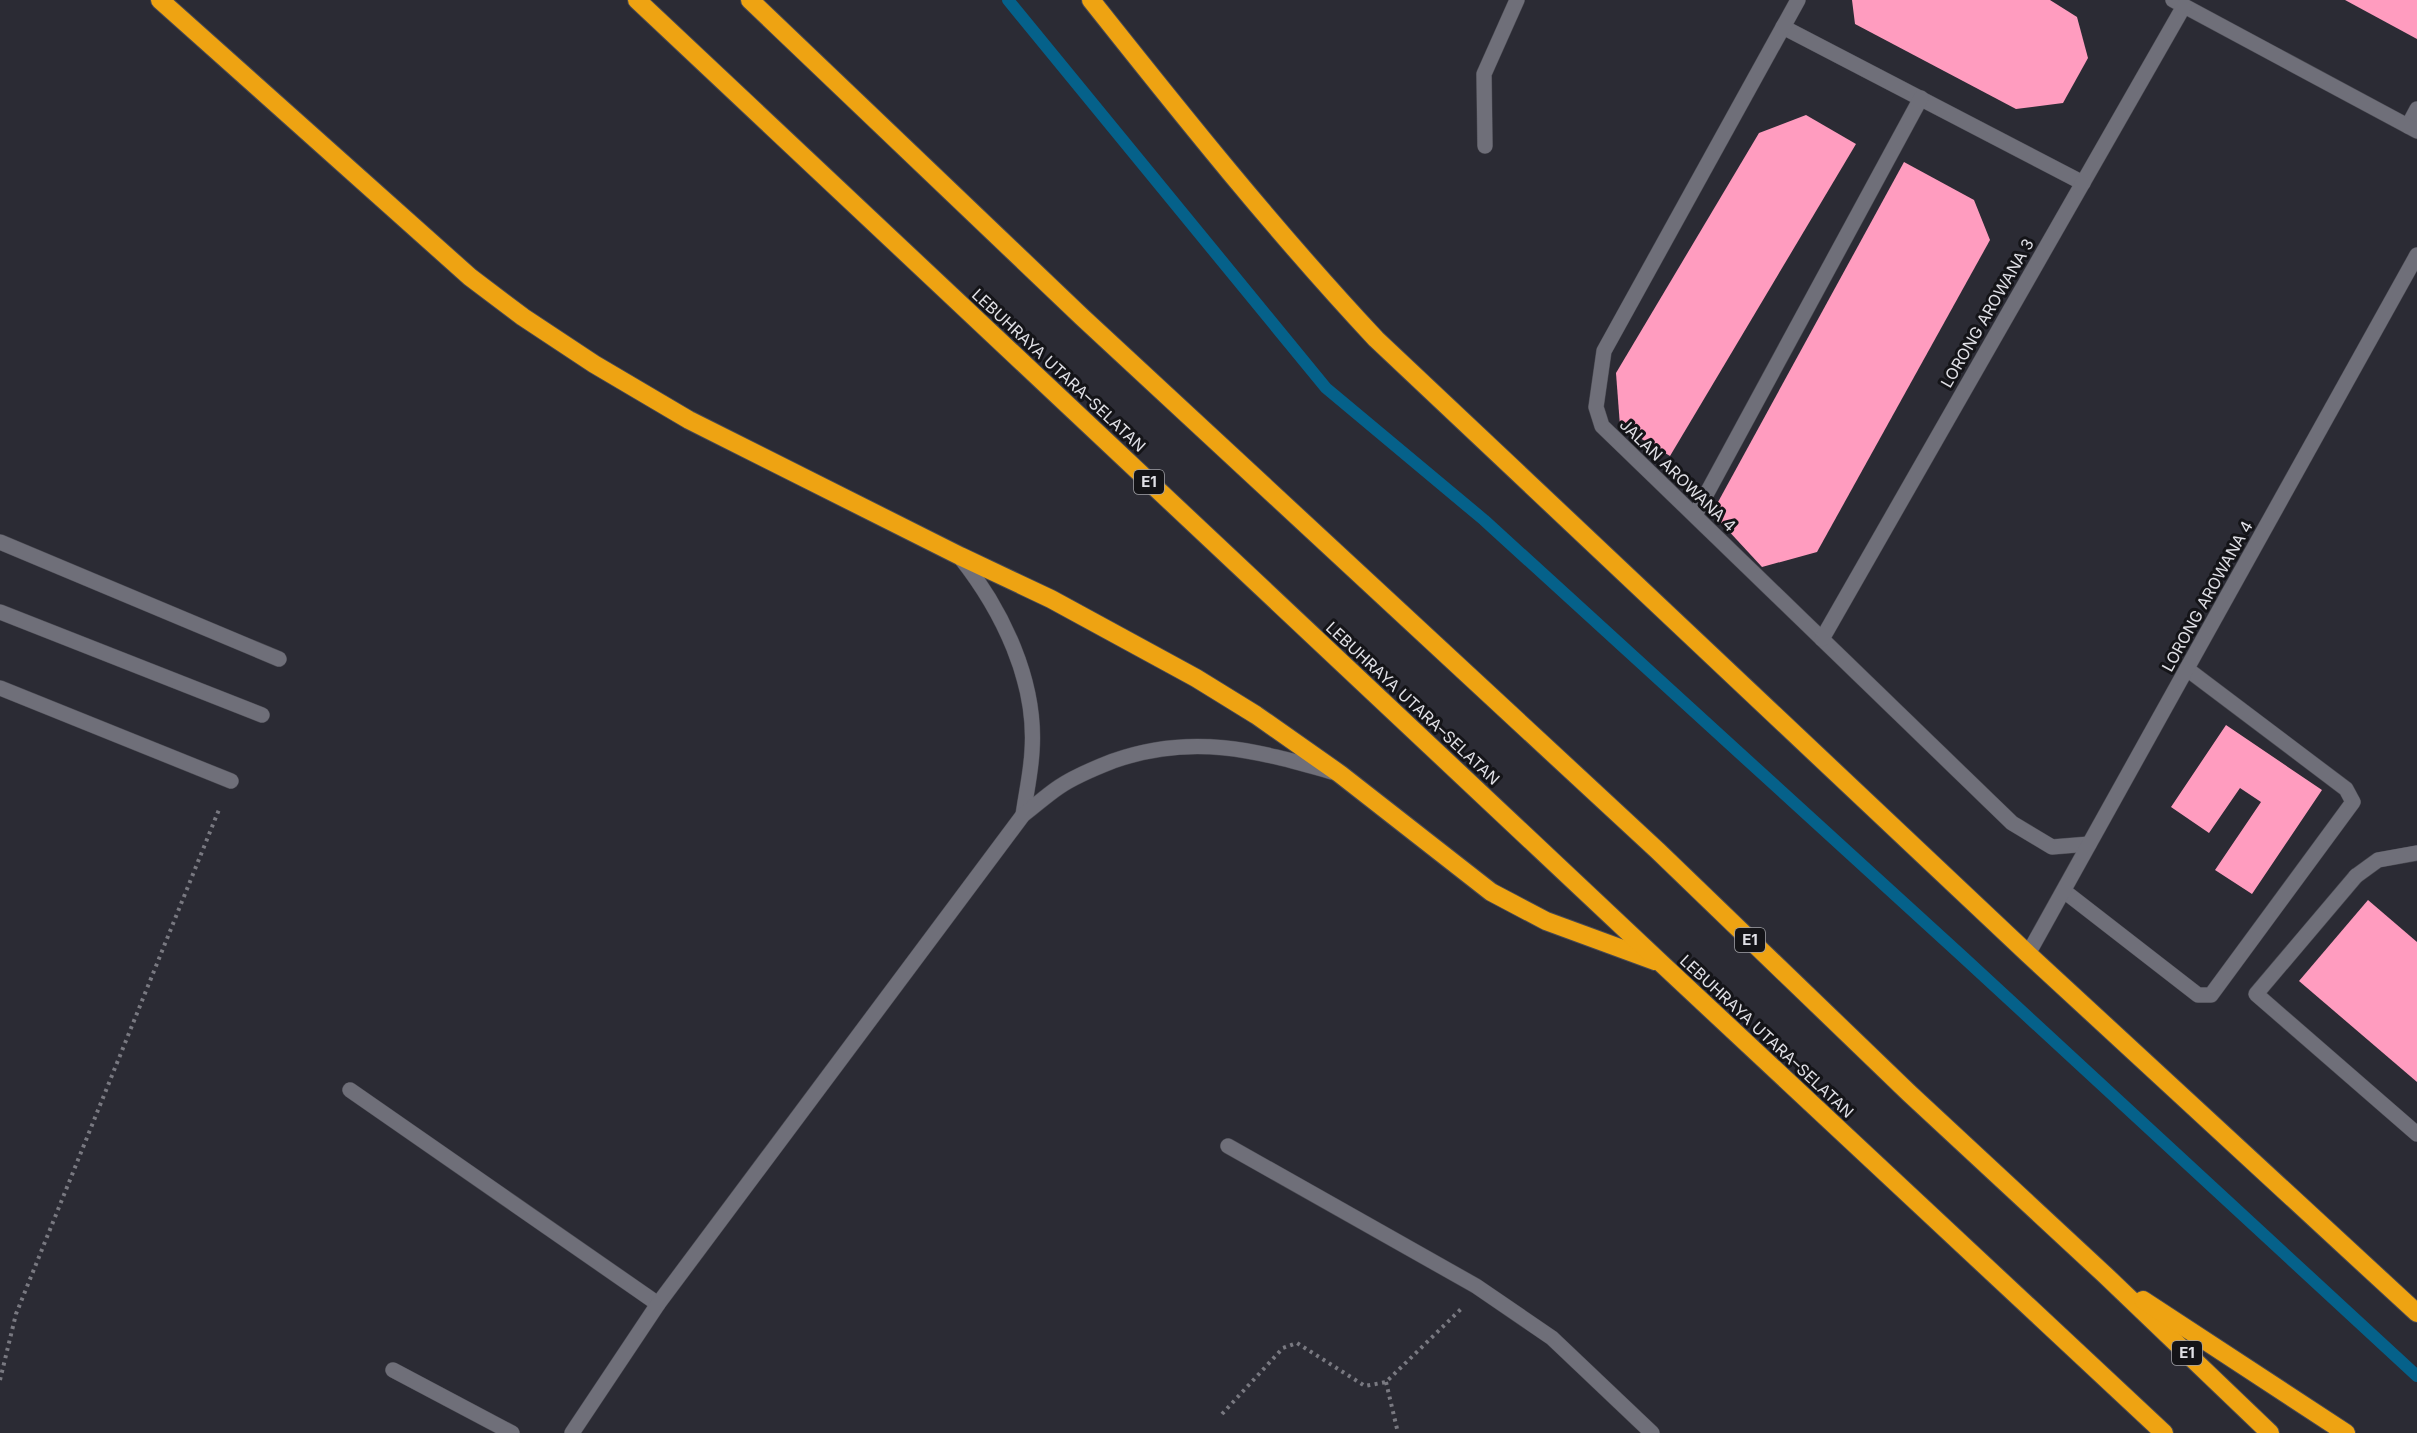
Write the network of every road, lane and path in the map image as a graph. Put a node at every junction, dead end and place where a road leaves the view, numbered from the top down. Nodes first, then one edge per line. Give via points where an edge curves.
1 (160, 0) edge
2 (637, 0) edge
3 (750, 0) edge
4 (1091, 0) edge
5 (1517, 0) edge
6 (1798, 0) edge
7 (2179, 3) edge
8 (1783, 27) junction
9 (1921, 98) junction
10 (2417, 109) edge
11 (2412, 129) edge
12 (1485, 146) dead end
13 (2083, 183) junction
14 (2417, 255) edge
15 (1695, 515) junction
16 (0, 542) edge
17 (960, 556) junction
18 (0, 612) edge
19 (1822, 639) junction
20 (279, 659) dead end
21 (2187, 669) junction
22 (0, 688) edge
23 (262, 715) dead end
24 (1340, 774) junction
25 (231, 781) joint
26 (1023, 815) junction
27 (2089, 844) junction
28 (2417, 853) edge
29 (2064, 891) junction
30 (2028, 954) junction
31 (1662, 964) junction
32 (350, 1090) dead end
33 (2417, 1134) edge
34 (1228, 1146) dead end
35 (2104, 1274) junction
36 (1476, 1286) junction
37 (658, 1304) junction
38 (2417, 1313) edge
39 (393, 1370) dead end
40 (0, 1380) edge
41 (1386, 1382) junction
42 (1222, 1414) dead end
43 (513, 1433) edge
44 (573, 1433) edge
45 (1398, 1433) edge
46 (1652, 1433) edge
47 (2164, 1433) edge
48 (2270, 1433) edge
49 (2346, 1433) edge

1 - 17 highway via 470,277 523,316 594,364 690,420
2 - 31 highway, LEBUHRAYA UTARA–SELATAN / E1
3 - 35 highway, E1 via 1082,318 1658,851
4 - 30 highway via 1216,158 1376,339
5 - 12 street via 1484,74
6 - 8 street, JALAN AROWANA 4
7 - 11 street
7 - 13 street, LORONG AROWANA 3
8 - 9 street
8 - 15 street, JALAN AROWANA 4 via 1604,351 1596,407 1602,426
9 - 13 street
9 - 15 street
10 - 11 street
13 - 19 street, LORONG AROWANA 3
14 - 21 street, LORONG AROWANA 4
15 - 19 street, JALAN AROWANA 4
16 - 20 street
17 - 24 highway via 1051,599 1196,678
17 - 26 street via 1001,618 1018,659 1029,708 1032,750
18 - 23 street
19 - 27 street, JALAN AROWANA 4 via 2012,823 2052,847
21 - 27 street, LORONG AROWANA 4
21 - 29 street via 2346,789 2354,802 2211,995 2198,995
22 - 25 street
24 - 26 street via 1236,748 1189,745 1139,752 1097,767 1060,786
24 - 31 highway via 1491,892 1546,921
25 - 40 path via 16,1314
26 - 37 street
27 - 29 street, LORONG AROWANA 4
28 - 33 street via 2378,860 2356,876 2256,994
29 - 30 street, LORONG AROWANA 4
30 - 38 highway
31 - 47 highway, LEBUHRAYA UTARA–SELATAN / E1
32 - 37 street
34 - 36 street
35 - 48 highway, E1
35 - 49 highway
36 - 41 path via 1457,1315
36 - 46 street via 1552,1338
37 - 44 street
39 - 43 street
41 - 42 path via 1365,1386 1297,1343 1283,1347
41 - 45 path

